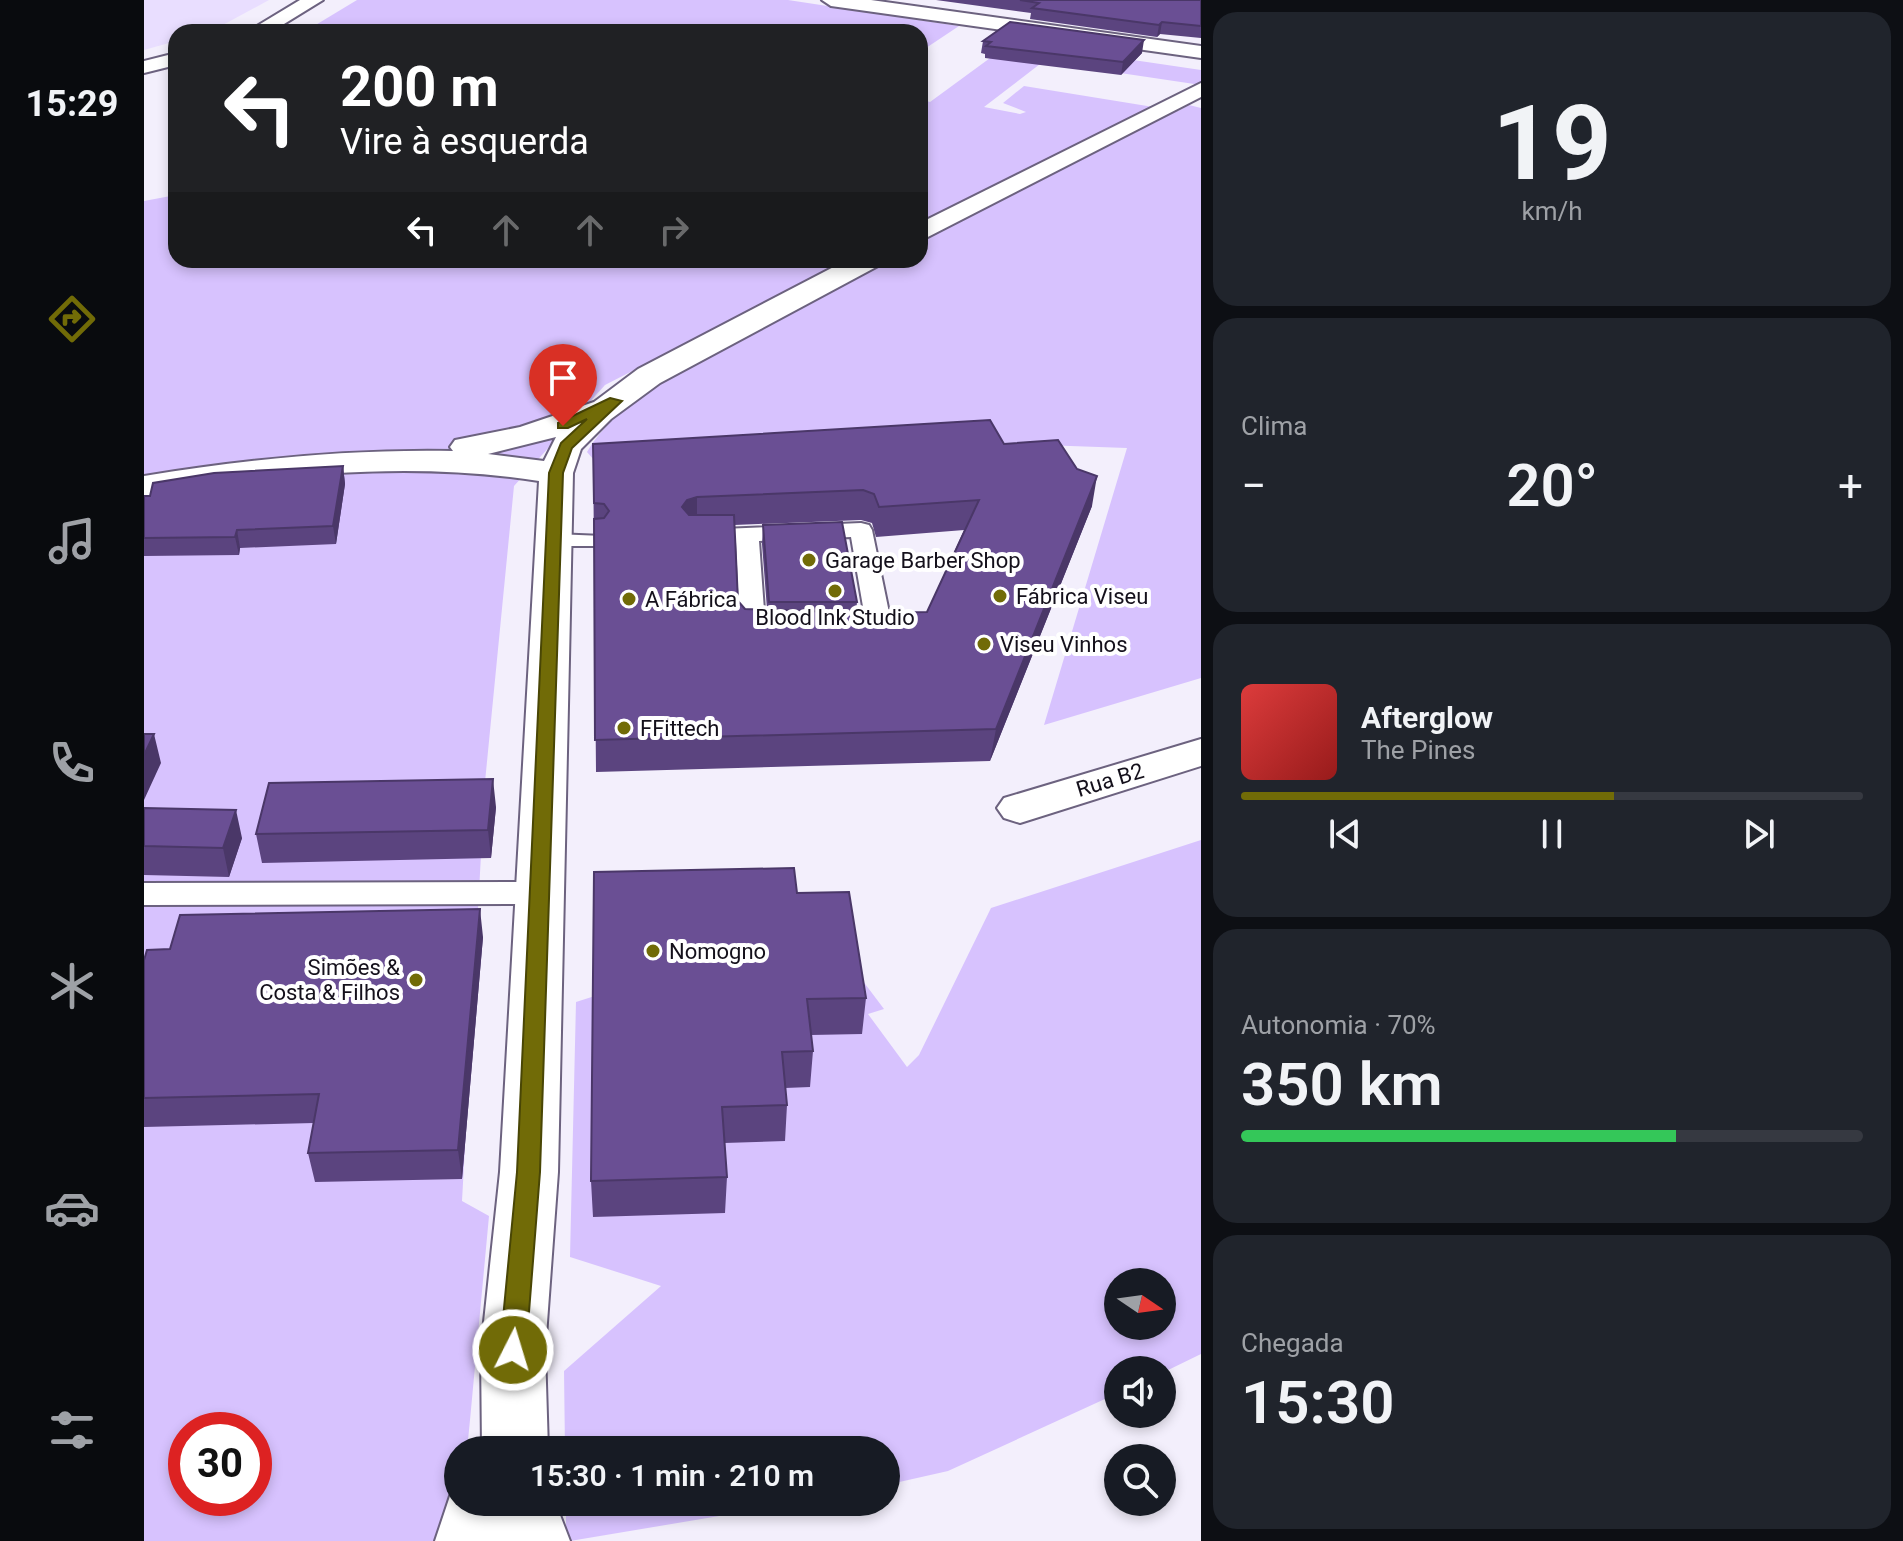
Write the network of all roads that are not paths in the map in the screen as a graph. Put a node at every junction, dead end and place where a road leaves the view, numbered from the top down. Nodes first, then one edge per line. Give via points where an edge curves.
1 (831, 0) edge
2 (313, 1) edge
3 (271, 24) edge
4 (1201, 52) edge
5 (168, 61) edge
6 (144, 67) edge
7 (1201, 89) edge
8 (928, 229) edge
9 (853, 268) edge
10 (615, 401) junction
11 (370, 461) junction
12 (556, 473) junction
13 (144, 486) edge
14 (747, 535) junction
15 (697, 537) edge
16 (785, 632) edge
17 (833, 632) edge
18 (1201, 752) edge
19 (1020, 808) dead end
20 (540, 893) junction
21 (144, 894) edge
22 (513, 1350) junction
23 (495, 1436) edge
24 (515, 1436) edge
25 (476, 1516) edge
26 (526, 1516) edge
27 (470, 1541) edge
28 (535, 1541) edge

1 - 4 street
2 - 3 street
5 - 6 street
7 - 8 street
9 - 10 street via 690,353
10 - 11 street via 563,426 511,441
10 - 12 street via 566,446
11 - 12 street via 511,464
11 - 13 street via 209,474
12 - 20 street via 575,541
14 - 15 lane
14 - 16 lane via 753,632
14 - 17 lane via 861,530 880,632
18 - 19 street, Rua B2
20 - 21 lane
20 - 22 street via 529,1172
22 - 23 street
22 - 24 street
25 - 27 street
26 - 28 street

